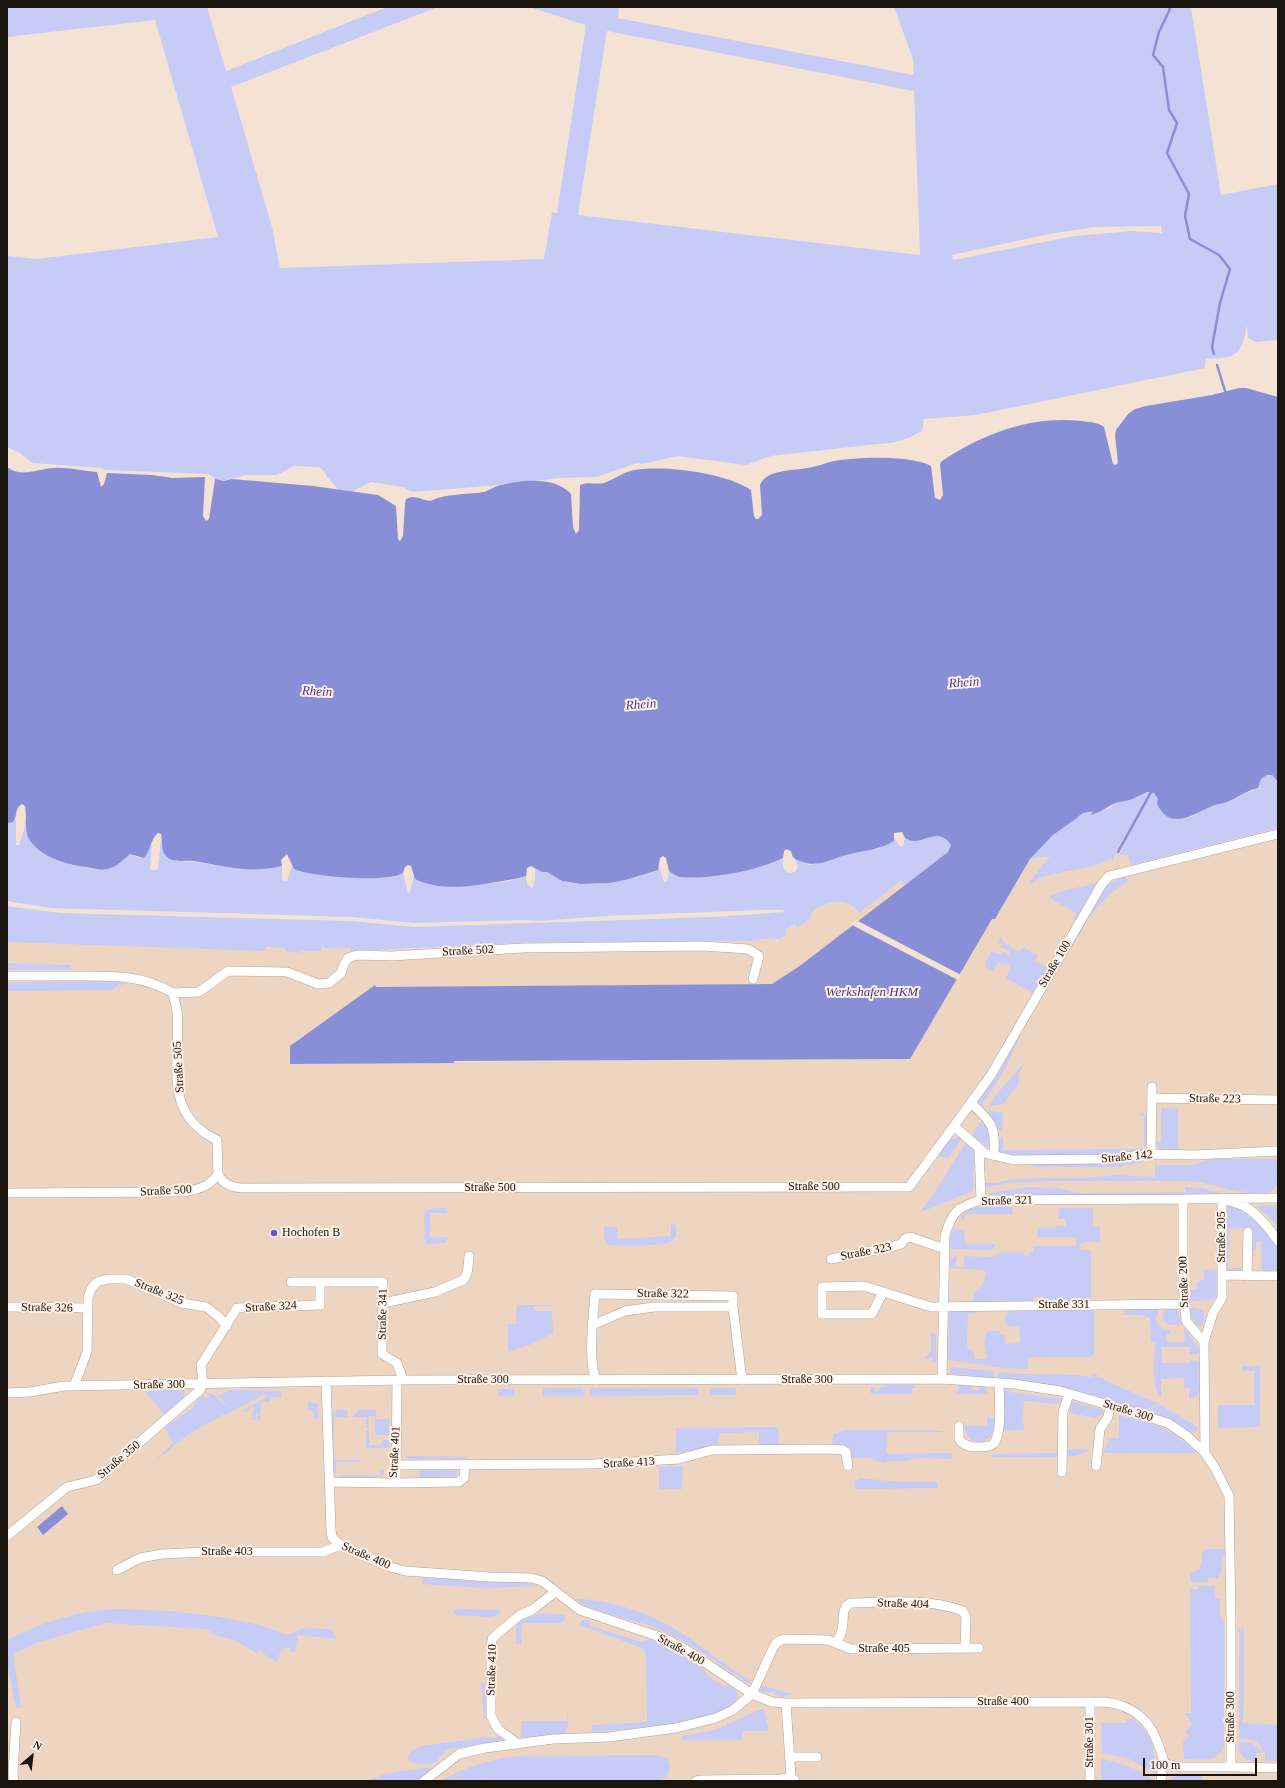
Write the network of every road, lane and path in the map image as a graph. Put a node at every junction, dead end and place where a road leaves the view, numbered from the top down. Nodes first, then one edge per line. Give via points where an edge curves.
1 (1278, 834) edge
2 (7, 976) edge
3 (753, 979) dead end
4 (173, 993) junction
5 (1152, 1087) dead end
6 (1152, 1098) junction
7 (1278, 1100) edge
8 (971, 1102) junction
9 (954, 1126) junction
10 (979, 1148) junction
11 (1278, 1151) edge
12 (1150, 1154) junction
13 (994, 1155) junction
14 (218, 1174) junction
15 (7, 1193) edge
16 (1278, 1198) edge
17 (1183, 1199) junction
18 (1222, 1199) junction
19 (981, 1200) junction
20 (1248, 1232) dead end
21 (1278, 1241) edge
22 (945, 1249) junction
23 (469, 1256) dead end
24 (831, 1259) dead end
25 (1223, 1275) junction
26 (1247, 1276) junction
27 (1278, 1276) edge
28 (291, 1282) dead end
29 (320, 1282) junction
30 (883, 1292) junction
31 (383, 1303) junction
32 (1184, 1304) junction
33 (944, 1306) junction
34 (7, 1307) edge
35 (733, 1307) junction
36 (88, 1308) junction
37 (593, 1325) junction
38 (227, 1326) junction
39 (1204, 1342) junction
40 (942, 1379) junction
41 (596, 1380) junction
42 (742, 1380) junction
43 (326, 1381) junction
44 (400, 1381) junction
45 (999, 1383) junction
46 (202, 1384) junction
47 (74, 1386) junction
48 (7, 1393) edge
49 (1069, 1394) junction
50 (1110, 1406) junction
51 (959, 1426) dead end
52 (1205, 1453) junction
53 (465, 1464) junction
54 (396, 1465) junction
55 (848, 1466) dead end
56 (1096, 1466) dead end
57 (1062, 1472) dead end
58 (329, 1482) junction
59 (396, 1483) junction
60 (7, 1536) edge
61 (340, 1545) junction
62 (117, 1570) dead end
63 (555, 1592) junction
64 (836, 1642) junction
65 (965, 1648) junction
66 (979, 1648) dead end
67 (752, 1694) junction
68 (1090, 1702) junction
69 (786, 1703) junction
70 (16, 1722) dead end
71 (518, 1744) junction
72 (790, 1757) junction
73 (817, 1757) dead end
74 (1165, 1764) junction
75 (1231, 1767) junction
76 (1278, 1768) edge
77 (793, 1779) edge
78 (14, 1781) edge
79 (424, 1781) edge
80 (696, 1781) edge
81 (1090, 1781) edge
82 (1161, 1781) edge

1 - 8 street, Straße 100 via 1109,876 1081,918 991,1075
2 - 4 street via 121,975 141,979
3 - 4 street, Straße 502 via 760,956 748,949 702,946 523,948 391,956 357,955 348,958 341,973 329,983 318,984 287,972 228,971 199,992
4 - 14 street, Straße 505 via 177,1011 180,1094 184,1110 192,1121 200,1130 217,1140
5 - 6 street
6 - 7 street, Straße 223
6 - 12 street
8 - 9 street, Straße 100
8 - 13 street via 994,1129
9 - 10 street
9 - 14 street, Straße 500 via 909,1187 242,1188 222,1182
10 - 13 street, Straße 142 via 984,1154
10 - 19 street
11 - 12 street, Straße 142 via 1195,1155
12 - 13 street, Straße 142 via 1099,1159 1013,1160
14 - 15 street, Straße 500 via 212,1182 201,1189 184,1192
16 - 18 street
17 - 18 street
17 - 19 street, Straße 321
17 - 32 street, Straße 200
18 - 21 street via 1249,1210 1267,1226
18 - 25 street, Straße 205
19 - 22 street, Straße 321 via 958,1209 952,1216 945,1236
20 - 26 street
22 - 24 street, Straße 323 via 910,1237 891,1248
22 - 33 street, Straße 321
23 - 31 street via 468,1271 463,1280 435,1292
25 - 26 street
25 - 39 street, Straße 205 via 1222,1298 1213,1313
26 - 27 street
28 - 29 street, Straße 341
29 - 31 street, Straße 341 via 383,1282
29 - 38 street, Straße 324 via 320,1305 237,1308
30 - 30 street via 872,1314 822,1314 822,1287 864,1286
30 - 33 street via 931,1307
31 - 44 street, Straße 341 via 382,1354 397,1363
32 - 33 street, Straße 331
32 - 39 street, Straße 200 via 1186,1321
33 - 40 street, Straße 321
34 - 36 street, Straße 326
35 - 37 street via 654,1307 625,1311
35 - 37 street, Straße 322 via 733,1296 595,1294
35 - 42 street
36 - 38 street, Straße 325 via 91,1289 97,1282 126,1279 182,1303 206,1308
36 - 47 street, Straße 325 via 87,1352
37 - 41 street, Straße 322 via 592,1359
38 - 46 street, Straße 324 via 201,1365
39 - 52 street
40 - 42 street, Straße 300
40 - 45 street, Straße 300
41 - 42 street, Straße 300
41 - 44 street, Straße 300
43 - 44 street, Straße 300
43 - 46 street, Straße 300
43 - 58 street, Straße 400
44 - 54 street, Straße 401
45 - 49 street, Straße 300
45 - 51 street via 999,1430 993,1445 965,1445 959,1440
46 - 47 street, Straße 300
46 - 60 street, Straße 350 via 200,1390 96,1480 68,1487
47 - 48 street, Straße 300
49 - 50 street, Straße 300
49 - 57 street via 1063,1412
50 - 52 street, Straße 300 via 1168,1423
50 - 56 street via 1108,1417 1100,1429
52 - 75 street, Straße 300 via 1229,1496
53 - 54 street, Straße 413
53 - 55 street, Straße 413 via 594,1464 679,1459 712,1450 830,1449 846,1452
53 - 59 street via 464,1478 459,1482
54 - 59 street, Straße 401
58 - 59 street, Straße 401
58 - 61 street, Straße 400 via 332,1537
61 - 62 street, Straße 403 via 323,1552 162,1554 140,1558
61 - 63 street, Straße 400 via 390,1567 490,1577 531,1578 542,1581
63 - 67 street, Straße 400 via 580,1610 666,1639
63 - 71 street, Straße 410 via 532,1610 520,1615 492,1639 491,1716 498,1729
64 - 65 street, Straße 405 via 851,1649
64 - 65 street, Straße 404 via 843,1634 846,1605 918,1602 962,1611 966,1617
64 - 67 street, Straße 405 via 784,1639 777,1642
65 - 66 street, Straße 405
67 - 69 street, Straße 400 via 772,1702
67 - 71 street via 733,1710 698,1724 609,1737 554,1739
68 - 69 street, Straße 400
68 - 74 street, Straße 400 via 1119,1704 1138,1715 1153,1732
68 - 81 street, Straße 301
69 - 72 street
70 - 78 street
71 - 79 street via 459,1754
72 - 73 street
72 - 77 street
74 - 75 street via 1182,1767
74 - 82 street
75 - 76 street
77 - 80 street

